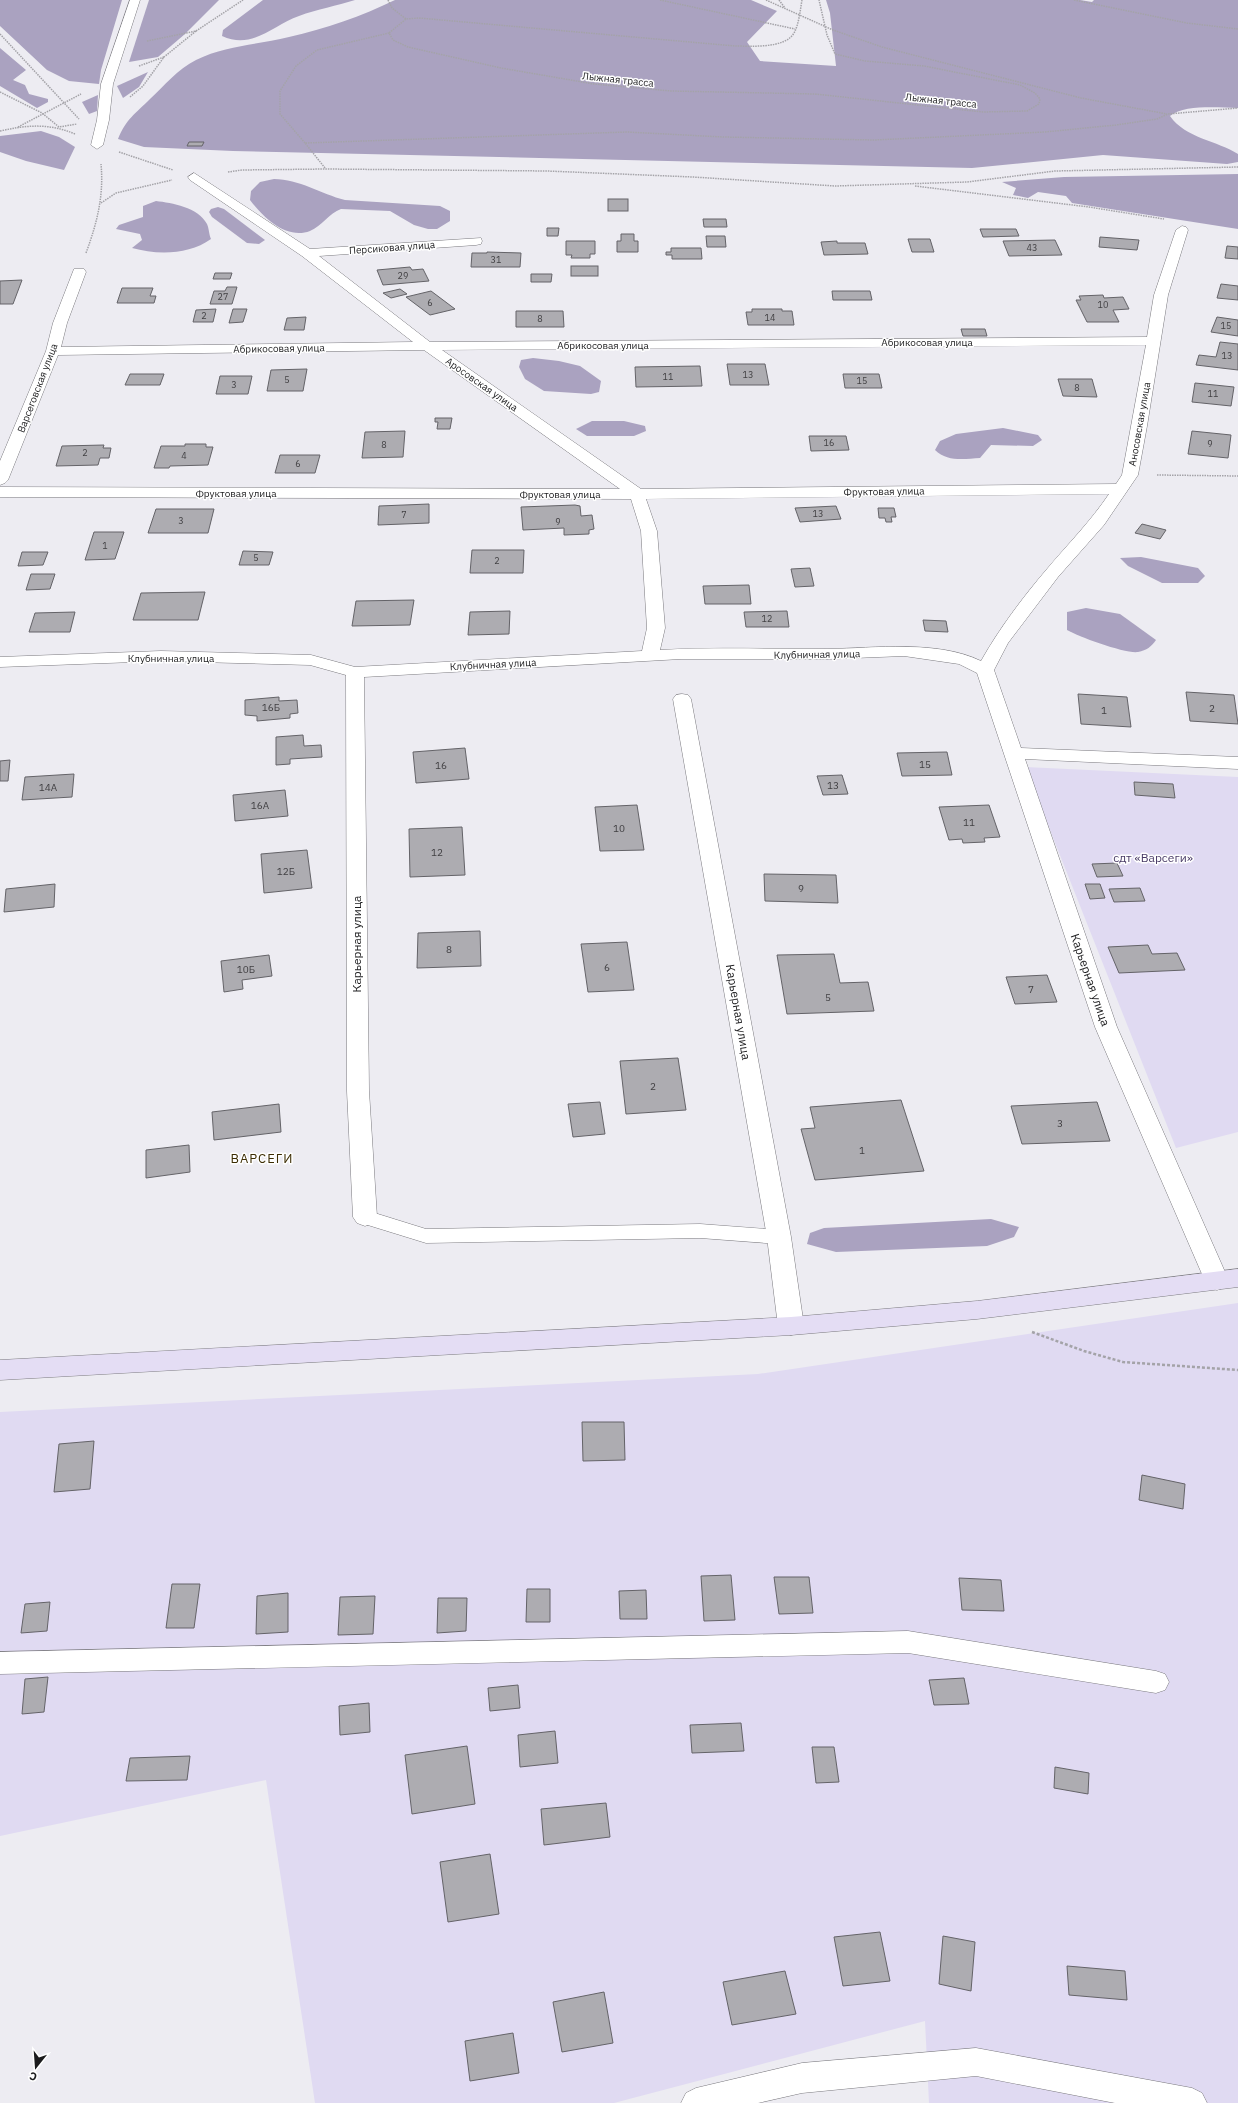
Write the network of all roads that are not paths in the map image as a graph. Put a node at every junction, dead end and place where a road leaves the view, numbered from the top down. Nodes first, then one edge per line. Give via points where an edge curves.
1 (135, 0) edge
2 (97, 146) road end
3 (194, 177) road end
4 (1182, 230) road end
5 (476, 241) dead end
6 (307, 253) junction
7 (79, 272) dead end
8 (1152, 341) junction
9 (427, 346) junction
10 (53, 351) junction
11 (0, 480) edge
12 (1120, 489) junction
13 (0, 492) edge
14 (637, 494) junction
15 (650, 656) junction
16 (0, 662) edge
17 (985, 670) junction
18 (355, 672) junction
19 (682, 698) dead end
20 (1013, 753) junction
21 (1238, 763) edge
22 (364, 1217) joint
23 (779, 1237) junction
24 (1228, 1279) edge
25 (790, 1326) junction
26 (0, 1370) edge
27 (0, 1663) edge
28 (1156, 1682) dead end
29 (696, 2103) edge
30 (1192, 2103) edge

1 - 2 street via 107,84
3 - 6 street, Аросовская улица
4 - 8 street, Аносовская улица via 1160,295
5 - 6 street, Персиковая улица
6 - 9 street, Аросовская улица
7 - 10 street, Варсеговская улица via 60,323
8 - 9 street, Абрикосовая улица
8 - 12 street, Аносовская улица via 1130,475
9 - 10 street, Абрикосовая улица
9 - 14 street, Аросовская улица
10 - 11 street, Варсеговская улица
12 - 14 street, Фруктовая улица
12 - 17 street, Аносовская улица via 1098,522 1052,573 1000,642
13 - 14 street, Фруктовая улица
14 - 15 street via 649,531 656,628
15 - 17 street, Клубничная улица via 904,651 963,659
15 - 18 street, Клубничная улица
16 - 18 street, Клубничная улица via 161,656 311,660
17 - 20 street, Карьерная улица
18 - 22 street, Карьерная улица via 358,1091
19 - 23 street, Карьерная улица
20 - 21 street
20 - 24 street, Карьерная улица via 1106,1027
22 - 23 lane via 426,1236 700,1231
23 - 25 street, Карьерная улица
24 - 25 main road via 977,1310
25 - 26 main road
27 - 28 lane via 908,1642
29 - 30 lane via 802,2078 976,2062

